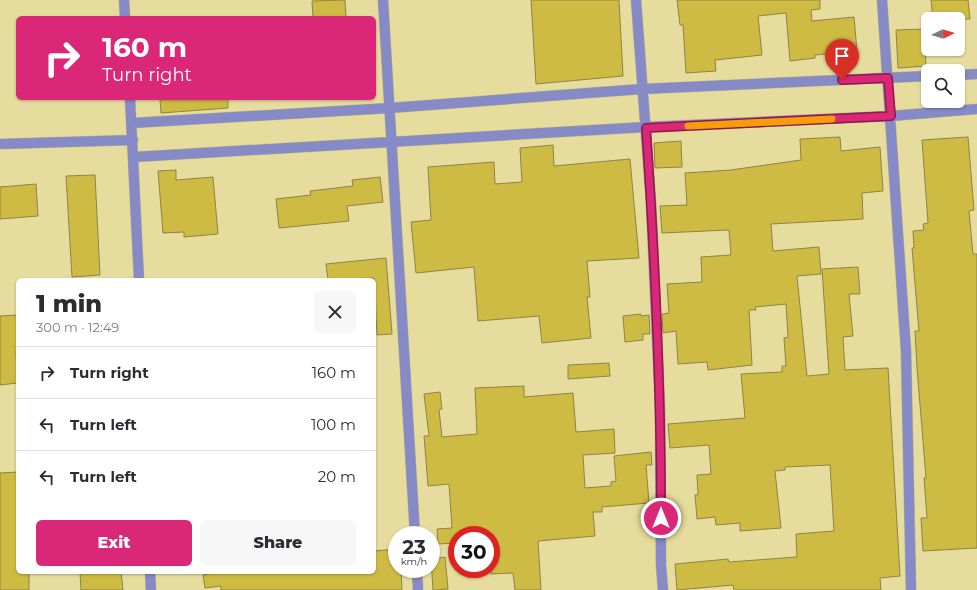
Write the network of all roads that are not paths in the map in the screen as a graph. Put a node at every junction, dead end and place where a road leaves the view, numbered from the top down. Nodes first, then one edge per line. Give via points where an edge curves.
1 (124, 0) edge
2 (384, 0) edge
3 (636, 0) edge
4 (882, 0) edge
5 (125, 16) edge
6 (965, 74) edge
7 (977, 74) edge
8 (921, 76) edge
9 (888, 78) junction
10 (642, 89) junction
11 (130, 100) edge
12 (390, 108) junction
13 (977, 108) edge
14 (891, 116) junction
15 (132, 123) junction
16 (646, 128) junction
17 (133, 140) junction
18 (392, 142) junction
19 (0, 144) edge
20 (134, 156) junction
21 (139, 278) edge
22 (414, 526) edge
23 (150, 574) edge
24 (417, 578) edge
25 (151, 590) edge
26 (418, 590) edge
27 (663, 590) edge
28 (911, 590) edge

1 - 5 street
2 - 12 street
3 - 10 street
4 - 9 street
6 - 7 street
8 - 9 street
9 - 10 street
9 - 14 street
10 - 12 street
10 - 16 street
11 - 15 street
12 - 15 street
12 - 18 street
13 - 14 street
14 - 16 street
14 - 28 street via 906,351
15 - 17 street
16 - 18 street
16 - 27 street via 660,407
17 - 19 street
17 - 20 street
18 - 20 street
18 - 22 street
20 - 21 street
23 - 25 street
24 - 26 street

